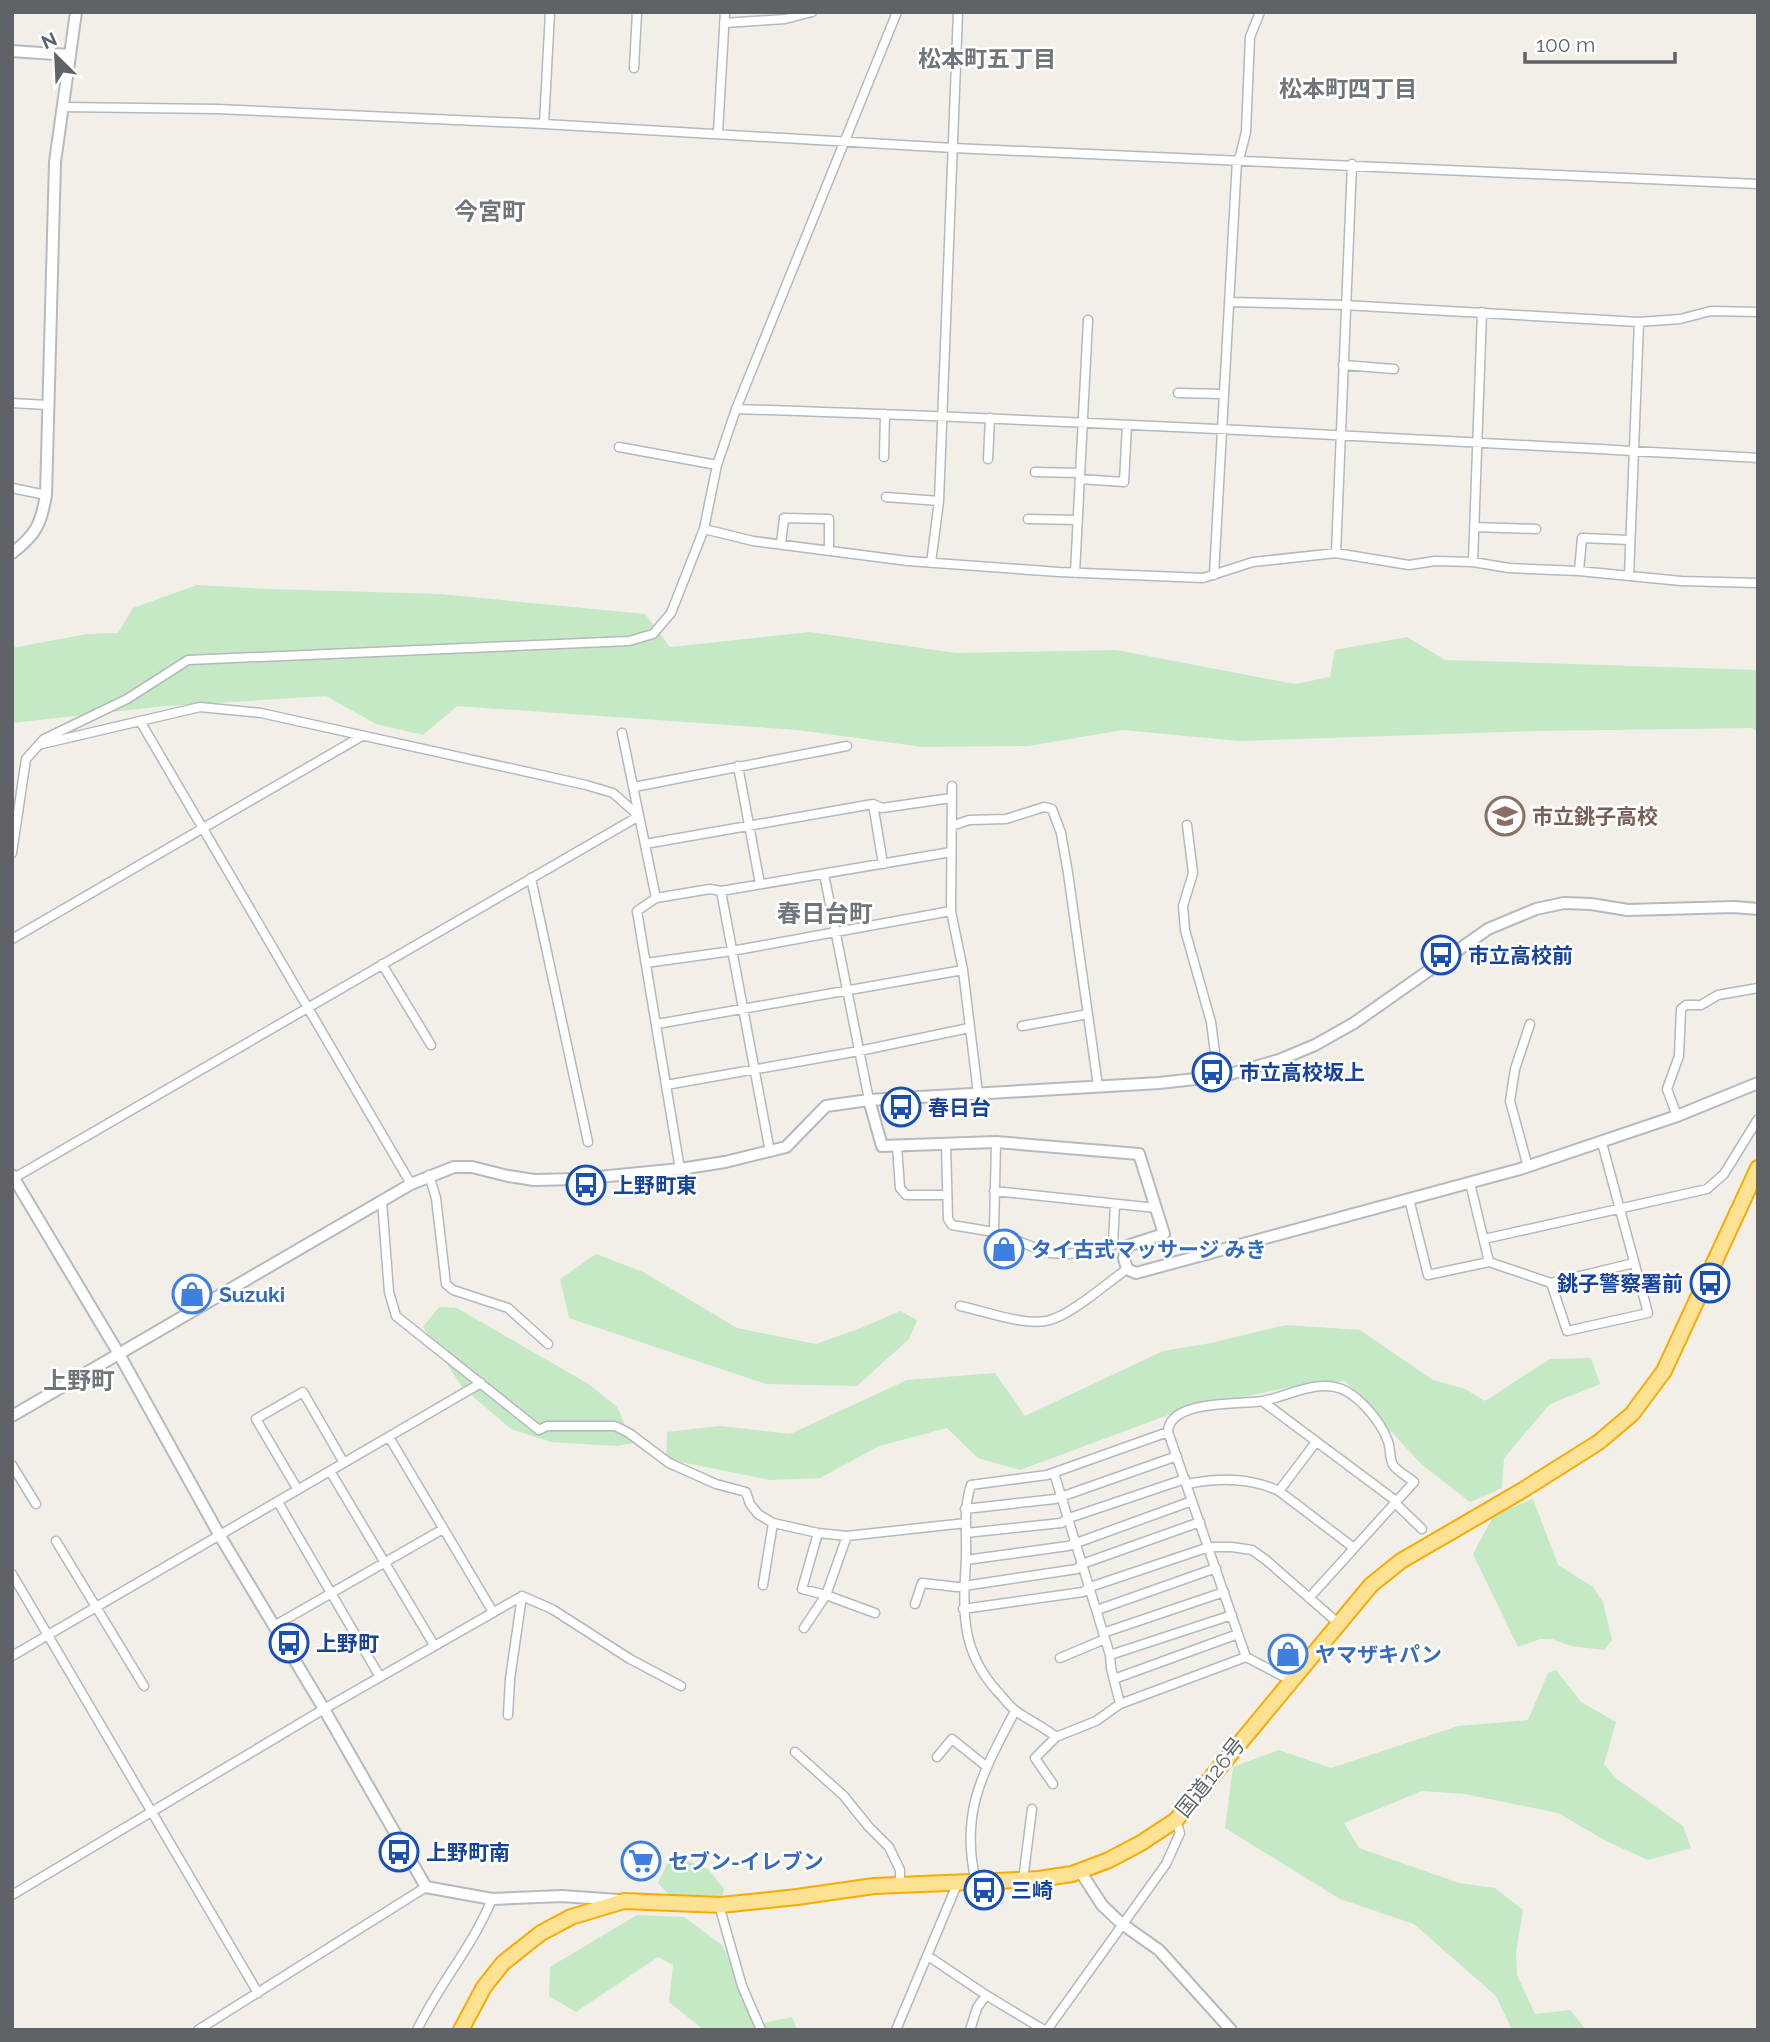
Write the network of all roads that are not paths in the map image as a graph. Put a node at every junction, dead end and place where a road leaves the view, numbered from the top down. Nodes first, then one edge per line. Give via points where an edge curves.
1 (76, 12) edge
2 (550, 12) edge
3 (637, 12) edge
4 (724, 12) edge
5 (812, 12) edge
6 (897, 12) edge
7 (958, 12) edge
8 (1260, 12) edge
9 (724, 23) junction
10 (12, 51) edge
11 (69, 55) junction
12 (634, 68) dead end
13 (62, 107) junction
14 (544, 124) junction
15 (718, 132) junction
16 (845, 141) junction
17 (953, 148) junction
18 (1238, 160) junction
19 (1352, 164) junction
20 (1758, 184) edge
21 (1230, 302) junction
22 (1344, 305) junction
23 (1482, 313) junction
24 (1758, 313) edge
25 (1088, 320) dead end
26 (1639, 322) junction
27 (1343, 365) junction
28 (1394, 369) dead end
29 (1178, 393) dead end
30 (1224, 394) junction
31 (12, 403) edge
32 (47, 405) junction
33 (736, 409) junction
34 (885, 414) junction
35 (943, 416) junction
36 (990, 418) junction
37 (1082, 423) junction
38 (1127, 425) junction
39 (1222, 430) junction
40 (1340, 435) junction
41 (1478, 441) junction
42 (619, 447) dead end
43 (1633, 451) junction
44 (884, 457) dead end
45 (1758, 458) edge
46 (988, 459) dead end
47 (717, 465) junction
48 (1035, 472) dead end
49 (1080, 476) junction
50 (12, 488) edge
51 (46, 495) junction
52 (886, 497) dead end
53 (939, 501) junction
54 (1028, 519) dead end
55 (1078, 520) junction
56 (1475, 527) junction
57 (704, 529) junction
58 (1536, 529) dead end
59 (1630, 540) junction
60 (781, 544) junction
61 (830, 549) junction
62 (12, 553) edge
63 (1336, 553) junction
64 (1473, 562) junction
65 (931, 563) junction
66 (1579, 571) junction
67 (1075, 573) junction
68 (1214, 575) junction
69 (1629, 576) junction
70 (1758, 583) edge
71 (141, 721) junction
72 (622, 733) dead end
73 (362, 736) junction
74 (40, 744) junction
75 (846, 746) dead end
76 (738, 766) junction
77 (952, 786) dead end
78 (634, 787) junction
79 (951, 798) junction
80 (873, 804) junction
81 (639, 816) junction
82 (1187, 825) dead end
83 (749, 826) junction
84 (952, 826) junction
85 (203, 830) junction
86 (645, 844) junction
87 (951, 852) junction
88 (12, 853) edge
89 (883, 864) junction
90 (824, 874) junction
91 (531, 878) junction
92 (760, 884) junction
93 (721, 891) junction
94 (656, 898) junction
95 (1758, 909) edge
96 (951, 911) junction
97 (836, 933) junction
98 (12, 939) edge
99 (732, 951) junction
100 (646, 963) junction
101 (382, 964) junction
102 (962, 970) junction
103 (1758, 988) edge
104 (847, 990) junction
105 (307, 1008) junction
106 (743, 1008) junction
107 (1088, 1014) junction
108 (657, 1024) junction
109 (1530, 1024) dead end
110 (1022, 1026) dead end
111 (969, 1028) junction
112 (431, 1045) dead end
113 (859, 1051) junction
114 (754, 1069) junction
115 (1218, 1076) junction
116 (1758, 1083) edge
117 (666, 1085) junction
118 (1098, 1086) junction
119 (978, 1093) junction
120 (869, 1100) junction
121 (1677, 1116) junction
122 (1758, 1119) edge
123 (588, 1142) dead end
124 (996, 1142) junction
125 (1602, 1143) junction
126 (946, 1144) junction
127 (897, 1146) junction
128 (770, 1152) junction
129 (1528, 1167) junction
130 (1758, 1168) edge
131 (680, 1169) junction
132 (429, 1175) junction
133 (13, 1176) edge
134 (1470, 1183) junction
135 (411, 1184) junction
136 (994, 1191) junction
137 (947, 1195) junction
138 (1409, 1199) junction
139 (382, 1201) junction
140 (1115, 1204) junction
141 (1156, 1208) junction
142 (1619, 1209) junction
143 (994, 1232) junction
144 (1483, 1239) junction
145 (1489, 1262) junction
146 (1634, 1263) junction
147 (1127, 1269) junction
148 (1551, 1283) junction
149 (960, 1306) dead end
150 (548, 1344) dead end
151 (119, 1354) junction
152 (481, 1383) junction
153 (1262, 1401) junction
154 (12, 1416) edge
155 (1168, 1432) junction
156 (389, 1437) junction
157 (1316, 1442) junction
158 (1177, 1456) junction
159 (344, 1463) junction
160 (12, 1465) edge
161 (330, 1471) junction
162 (1054, 1473) junction
163 (1186, 1481) junction
164 (298, 1490) junction
165 (1279, 1491) junction
166 (1061, 1496) junction
167 (1192, 1500) junction
168 (278, 1502) junction
169 (1395, 1502) junction
170 (36, 1504) dead end
171 (965, 1508) junction
172 (1069, 1518) junction
173 (1200, 1522) junction
174 (773, 1523) junction
175 (965, 1523) junction
176 (443, 1529) junction
177 (1422, 1529) dead end
178 (818, 1533) junction
179 (966, 1533) junction
180 (220, 1536) junction
181 (846, 1536) junction
182 (56, 1541) dead end
183 (1077, 1542) junction
184 (1209, 1547) junction
185 (1354, 1548) junction
186 (965, 1560) junction
187 (385, 1562) junction
188 (1082, 1564) junction
189 (1216, 1568) junction
190 (12, 1574) edge
191 (964, 1584) junction
192 (763, 1585) dead end
193 (1090, 1587) junction
194 (1224, 1592) junction
195 (331, 1593) junction
196 (826, 1595) junction
197 (522, 1596) junction
198 (1309, 1598) junction
199 (915, 1604) dead end
200 (96, 1607) junction
201 (963, 1608) junction
202 (1097, 1611) junction
203 (493, 1612) junction
204 (875, 1613) dead end
205 (1232, 1615) junction
206 (1338, 1623) junction
207 (274, 1626) junction
208 (804, 1628) dead end
209 (1238, 1634) junction
210 (47, 1635) junction
211 (1104, 1636) junction
212 (434, 1645) junction
213 (1110, 1655) junction
214 (12, 1656) edge
215 (1246, 1657) junction
216 (1060, 1658) dead end
217 (380, 1677) junction
218 (1114, 1679) junction
219 (1290, 1680) junction
220 (144, 1686) dead end
221 (681, 1686) dead end
222 (1120, 1704) junction
223 (324, 1709) junction
224 (1015, 1711) junction
225 (508, 1715) dead end
226 (1056, 1737) junction
227 (795, 1752) dead end
228 (937, 1757) dead end
229 (986, 1767) junction
230 (1053, 1784) dead end
231 (1032, 1809) dead end
232 (151, 1812) junction
233 (1175, 1820) junction
234 (1080, 1871) junction
235 (1023, 1880) junction
236 (958, 1882) junction
237 (976, 1882) junction
238 (900, 1883) junction
239 (426, 1887) junction
240 (12, 1895) edge
241 (492, 1899) junction
242 (624, 1900) junction
243 (719, 1905) junction
244 (1122, 1924) junction
245 (928, 1956) junction
246 (258, 1993) junction
247 (986, 1996) junction
248 (198, 2030) edge
249 (417, 2030) edge
250 (461, 2030) edge
251 (761, 2030) edge
252 (896, 2030) edge
253 (970, 2030) edge
254 (1046, 2030) edge
255 (1231, 2030) edge

1 - 11 street
2 - 14 street
3 - 12 street
4 - 9 street
5 - 9 street via 785,19
6 - 16 street
7 - 17 street
8 - 18 street via 1250,37 1246,132
9 - 15 street
10 - 11 street
11 - 13 street
13 - 14 street
13 - 32 street via 55,162
14 - 15 street
15 - 16 street
16 - 17 street
16 - 33 street
17 - 18 street
17 - 35 street
18 - 19 street
18 - 21 street
19 - 20 street
19 - 22 street
21 - 22 street
21 - 30 street
22 - 23 street
22 - 27 street
23 - 26 street
23 - 41 street
24 - 26 street via 1711,310 1680,319
25 - 37 street
26 - 43 street
27 - 28 street
27 - 40 street
29 - 30 street
30 - 39 street
31 - 32 street
32 - 51 street
33 - 34 street
33 - 47 street
34 - 35 street
34 - 44 street
35 - 36 street
35 - 53 street
36 - 37 street
36 - 46 street
37 - 38 street
37 - 49 street
38 - 39 street
38 - 49 street via 1124,482
39 - 40 street
39 - 68 street
40 - 41 street
40 - 63 street
41 - 43 street
41 - 56 street
42 - 47 street
43 - 45 street
43 - 59 street
47 - 57 street
48 - 49 street
49 - 55 street
50 - 51 street
51 - 62 street via 35,533
52 - 53 street
53 - 65 street
54 - 55 street
55 - 67 street
56 - 58 street
56 - 64 street
57 - 60 street
57 - 74 street via 671,613 653,634 629,641 188,660 127,699
59 - 66 street via 1582,538
59 - 69 street
60 - 61 street
60 - 61 street via 784,517 830,519
61 - 65 street
63 - 64 street via 1409,565
63 - 68 street via 1253,562
64 - 66 street
65 - 67 street
66 - 69 street
67 - 68 street
69 - 70 street
71 - 73 street via 200,708 261,713
71 - 74 street
71 - 85 street
72 - 78 street
73 - 81 street via 586,785 613,793
73 - 85 street
74 - 88 street via 26,759
75 - 76 street
76 - 78 street
76 - 83 street
77 - 79 street
78 - 81 street
79 - 80 street via 882,808
79 - 84 street
80 - 83 street
80 - 89 street
81 - 86 street
81 - 91 street
82 - 115 street via 1193,873 1183,906 1185,930 1210,1022
83 - 86 street
83 - 92 street
84 - 87 street
84 - 107 street via 1052,809 1061,833
85 - 98 street
85 - 105 street
86 - 94 street
87 - 89 street
87 - 96 street
89 - 90 street
90 - 92 street
90 - 97 street
91 - 101 street
91 - 123 street
92 - 93 street
93 - 94 street
93 - 99 street
94 - 100 street via 637,911
95 - 115 street via 1628,910 1564,903 1536,909 1488,929 1315,1045
96 - 97 street
96 - 102 street
97 - 99 street
97 - 104 street
99 - 100 street
99 - 106 street
100 - 108 street
101 - 105 street
101 - 112 street
102 - 104 street
102 - 111 street
103 - 121 street via 1718,995 1681,1009 1679,1056 1667,1089
104 - 106 street
104 - 113 street
105 - 133 street
105 - 135 street
106 - 108 street
106 - 114 street
107 - 110 street
107 - 118 street
108 - 117 street
109 - 129 street via 1510,1101
111 - 113 street
111 - 119 street
113 - 114 street
113 - 120 street
114 - 117 street
114 - 128 street
115 - 118 street
116 - 121 street
117 - 131 street
118 - 119 street
119 - 120 street
120 - 127 street via 882,1146
120 - 128 street via 827,1106 799,1137
121 - 125 street
122 - 142 street via 1724,1174 1707,1189
124 - 126 street
124 - 136 street
124 - 141 street via 1139,1154
125 - 129 street
125 - 142 street
126 - 127 street
126 - 137 street
127 - 137 street via 900,1188 905,1195
128 - 131 street
129 - 134 street
130 - 206 highway, 国道126号 via 1664,1371 1632,1414 1599,1442 1401,1561 1371,1585
131 - 132 street via 578,1179 534,1180 472,1167
132 - 135 street
132 - 150 street via 446,1284 508,1308
133 - 151 street
134 - 138 street
134 - 144 street
135 - 139 street
136 - 140 street
136 - 143 street
137 - 143 street via 952,1225
138 - 145 street via 1428,1275
138 - 147 street via 1136,1273
139 - 151 street
139 - 152 street via 389,1292 396,1316
140 - 141 street
140 - 143 street via 1113,1245 1049,1254
141 - 147 street via 1164,1234 1127,1246
142 - 144 street
142 - 146 street
144 - 145 street
145 - 148 street
146 - 148 street
146 - 148 street via 1648,1313 1566,1331
147 - 149 street via 1050,1320 1023,1321
151 - 154 street
151 - 180 street
152 - 156 street
152 - 174 street via 539,1430 547,1426 615,1426 669,1464 746,1492 758,1514
153 - 155 street via 1195,1408 1174,1419
153 - 157 street
153 - 169 street via 1310,1387 1342,1389 1352,1395 1387,1438 1392,1464 1414,1482
155 - 158 street
155 - 162 street
156 - 159 street
156 - 176 street
157 - 165 street
157 - 169 street
158 - 163 street
158 - 166 street
159 - 161 street
159 - 164 street via 303,1392 256,1419
160 - 170 street
161 - 164 street
161 - 187 street
162 - 166 street
162 - 171 street via 971,1485
163 - 165 street via 1245,1480
163 - 167 street
163 - 172 street
164 - 168 street
165 - 185 street
166 - 171 street
166 - 172 street
167 - 173 street
167 - 183 street
168 - 180 street
168 - 195 street
169 - 177 street
169 - 185 street
171 - 175 street
172 - 179 street
172 - 183 street
173 - 184 street
173 - 188 street
174 - 178 street
174 - 192 street
175 - 179 street
175 - 181 street
176 - 187 street
176 - 203 street
178 - 181 street
178 - 196 street via 802,1589
179 - 186 street
180 - 200 street
180 - 207 street
181 - 196 street
182 - 200 street
183 - 186 street
183 - 188 street
184 - 189 street
184 - 193 street
184 - 198 street via 1252,1550
185 - 198 street
186 - 191 street
187 - 195 street
187 - 212 street
188 - 191 street via 1077,1569
188 - 193 street
189 - 194 street
189 - 202 street
190 - 210 street
191 - 199 street via 922,1583
191 - 201 street
193 - 201 street via 1083,1592
193 - 202 street
194 - 205 street
194 - 211 street
195 - 207 street
195 - 217 street
196 - 204 street
196 - 208 street
197 - 203 street
197 - 221 street
197 - 225 street
198 - 206 street
200 - 210 street
200 - 220 street
201 - 224 street via 968,1640 982,1673
202 - 211 street
203 - 212 street
205 - 209 street
205 - 213 street
206 - 219 highway, 国道126号
207 - 223 street
209 - 215 street
209 - 218 street
210 - 214 street
210 - 232 street
211 - 213 street
211 - 216 street
212 - 217 street
213 - 218 street
215 - 219 street
215 - 222 street
217 - 223 street
218 - 222 street
219 - 233 highway, 国道126号
222 - 226 street via 1096,1721
223 - 232 street
223 - 239 street
224 - 226 street
224 - 229 street
226 - 230 street via 1035,1758
227 - 238 street via 844,1796 889,1847 900,1870
228 - 229 street via 952,1739
229 - 237 street via 970,1833
231 - 235 street
232 - 240 street
232 - 246 street
233 - 234 highway, 国道126号 via 1141,1843
233 - 244 street via 1180,1833 1166,1864
234 - 235 highway, 国道126号
234 - 244 street via 1092,1894
235 - 237 highway, 国道126号
236 - 237 highway, 国道126号
236 - 238 highway, 国道126号
236 - 245 street
238 - 243 highway, 国道126号
239 - 241 street
239 - 246 street
241 - 242 street via 562,1896
241 - 249 street
242 - 243 highway, 国道126号
242 - 250 highway, 国道126号 via 571,1917 541,1933 503,1963
243 - 251 street via 742,1986
244 - 254 street
244 - 255 street via 1159,1950
245 - 247 street
245 - 252 street
246 - 248 street
247 - 253 street
247 - 254 street

